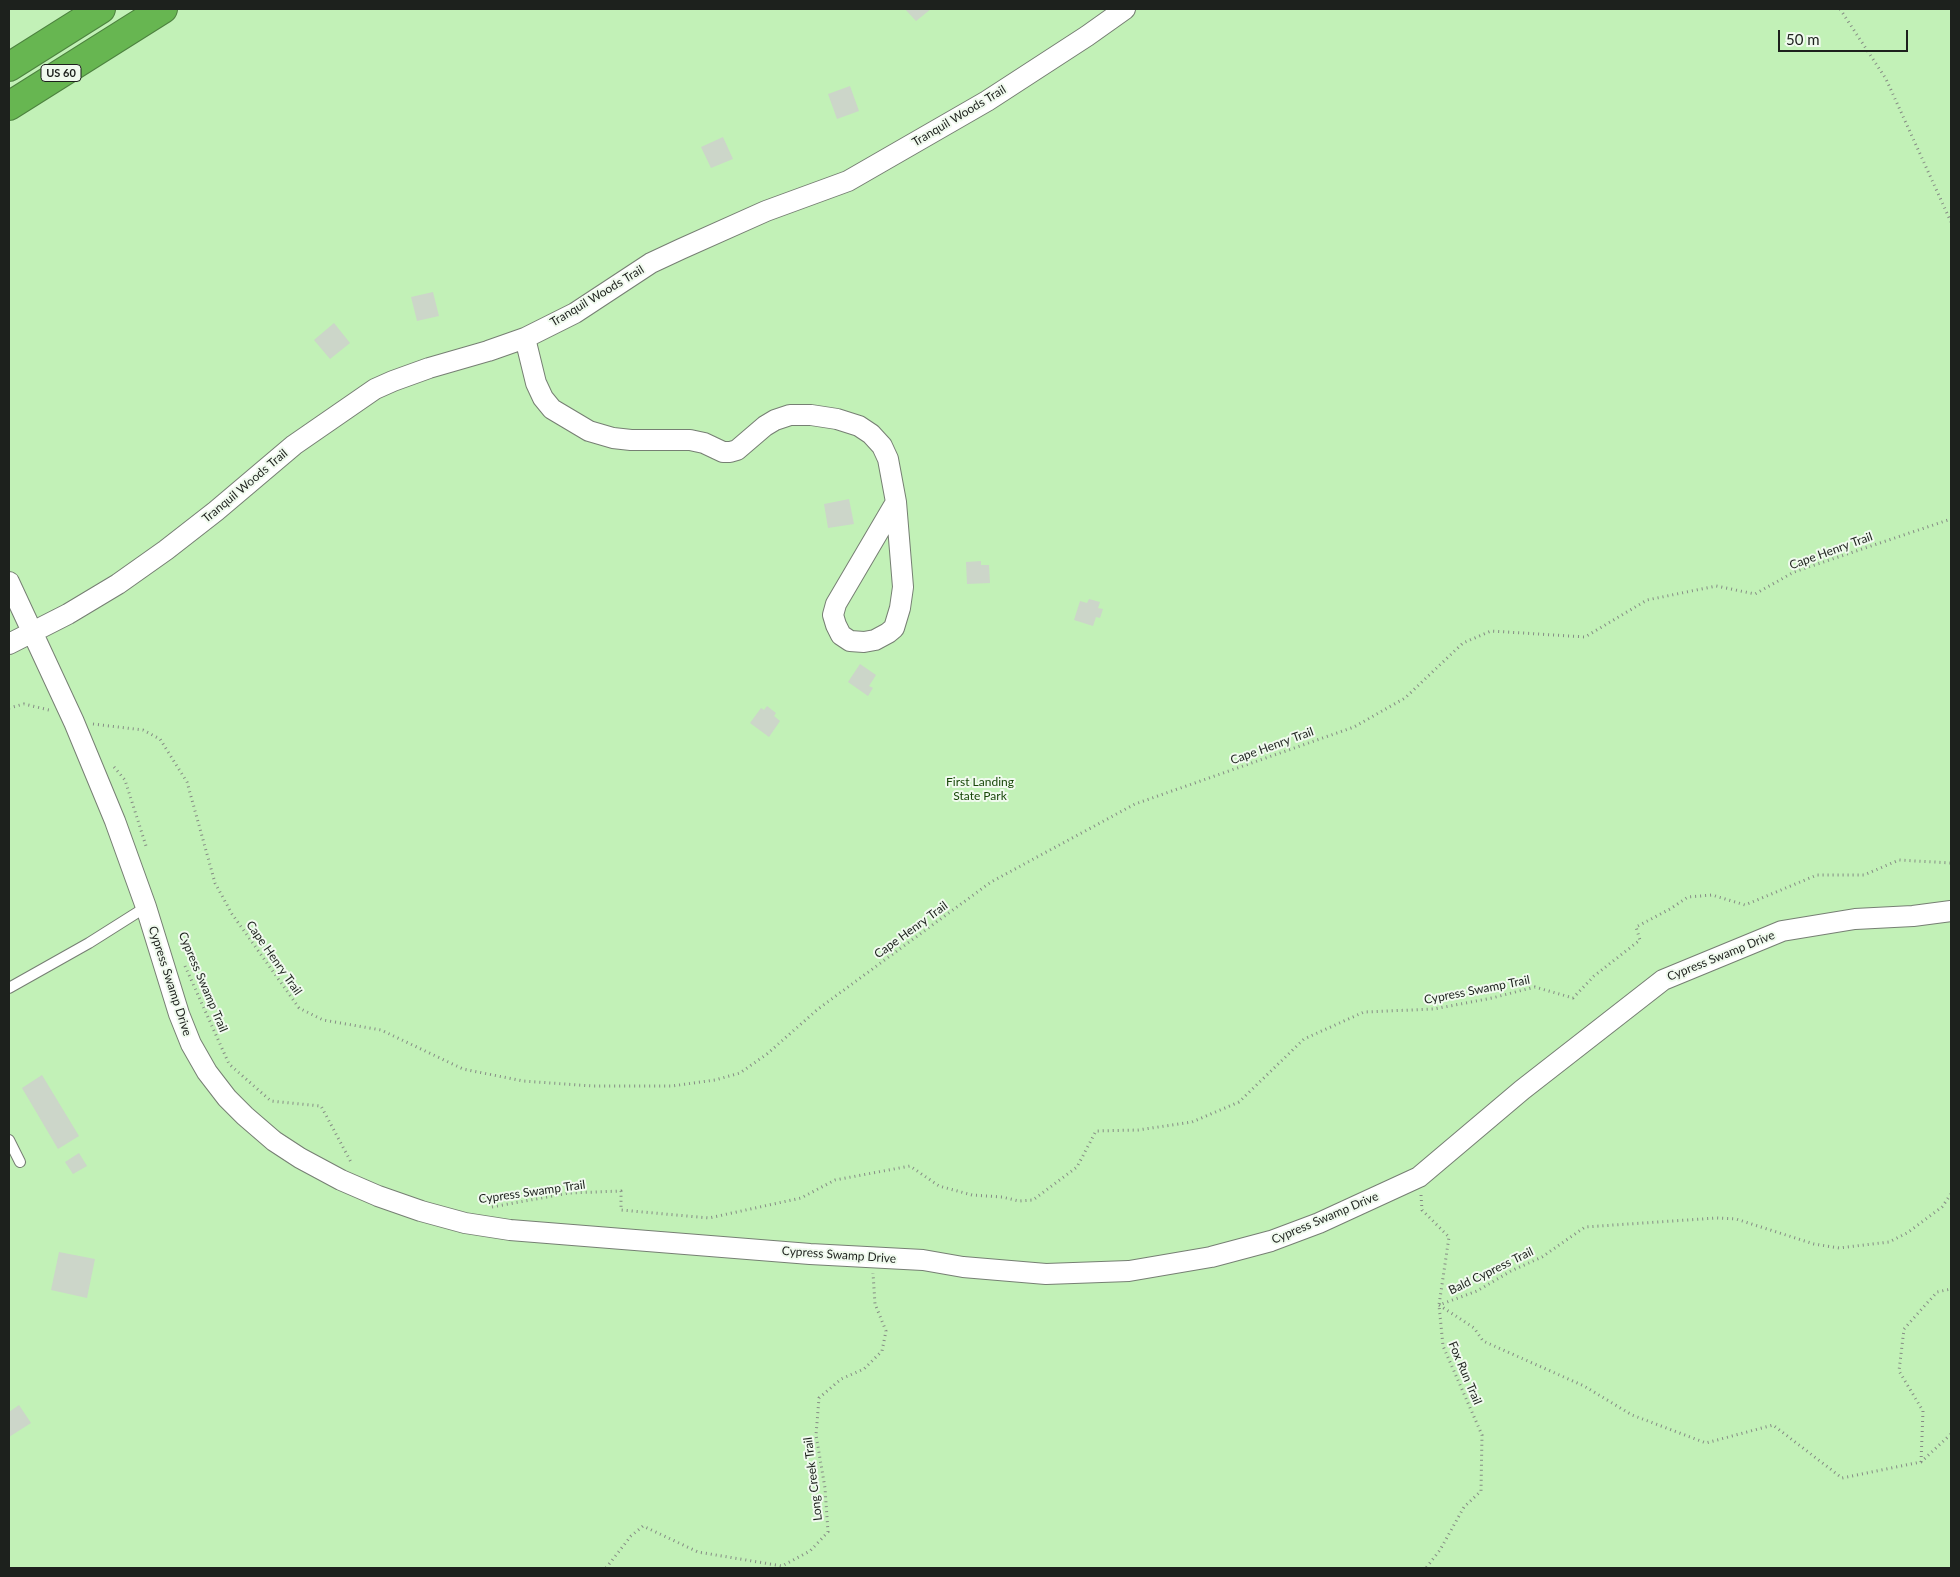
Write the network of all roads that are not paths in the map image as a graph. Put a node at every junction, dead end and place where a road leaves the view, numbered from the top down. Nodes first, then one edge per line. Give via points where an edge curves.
1 (101, 9) edge
2 (163, 9) edge
3 (1125, 9) edge
4 (9, 67) edge
5 (9, 106) edge
6 (525, 338) junction
7 (896, 502) junction
8 (9, 582) edge
9 (33, 632) junction
10 (9, 644) edge
11 (146, 907) junction
12 (1951, 911) edge
13 (9, 988) edge
14 (9, 1140) edge
15 (20, 1162) dead end

1 - 4 highway, US 60
2 - 5 highway, US 60
3 - 6 street, Tranquil Woods Trail via 986,101 848,181 766,211 651,263 575,313
6 - 7 street via 543,398 552,409 589,431 632,440 690,440 730,452 775,420 790,415 837,419 859,426 882,446 888,459
6 - 9 street, Tranquil Woods Trail via 428,368 375,389 294,445 166,550 118,584
7 - 7 street via 836,604 836,625 841,635 850,641 875,640 894,628 903,587
8 - 9 street, Cypress Swamp Drive
9 - 10 street, Tranquil Woods Trail
9 - 11 street, Cypress Swamp Drive via 115,820
11 - 12 street, Cypress Swamp Drive via 179,1014 207,1072 233,1104 274,1141 340,1180 421,1211 510,1230 923,1260 1046,1274 1104,1273 1170,1265 1271,1241 1319,1223 1419,1177 1522,1090 1663,980 1782,931 1855,919
11 - 13 lane
14 - 15 lane

